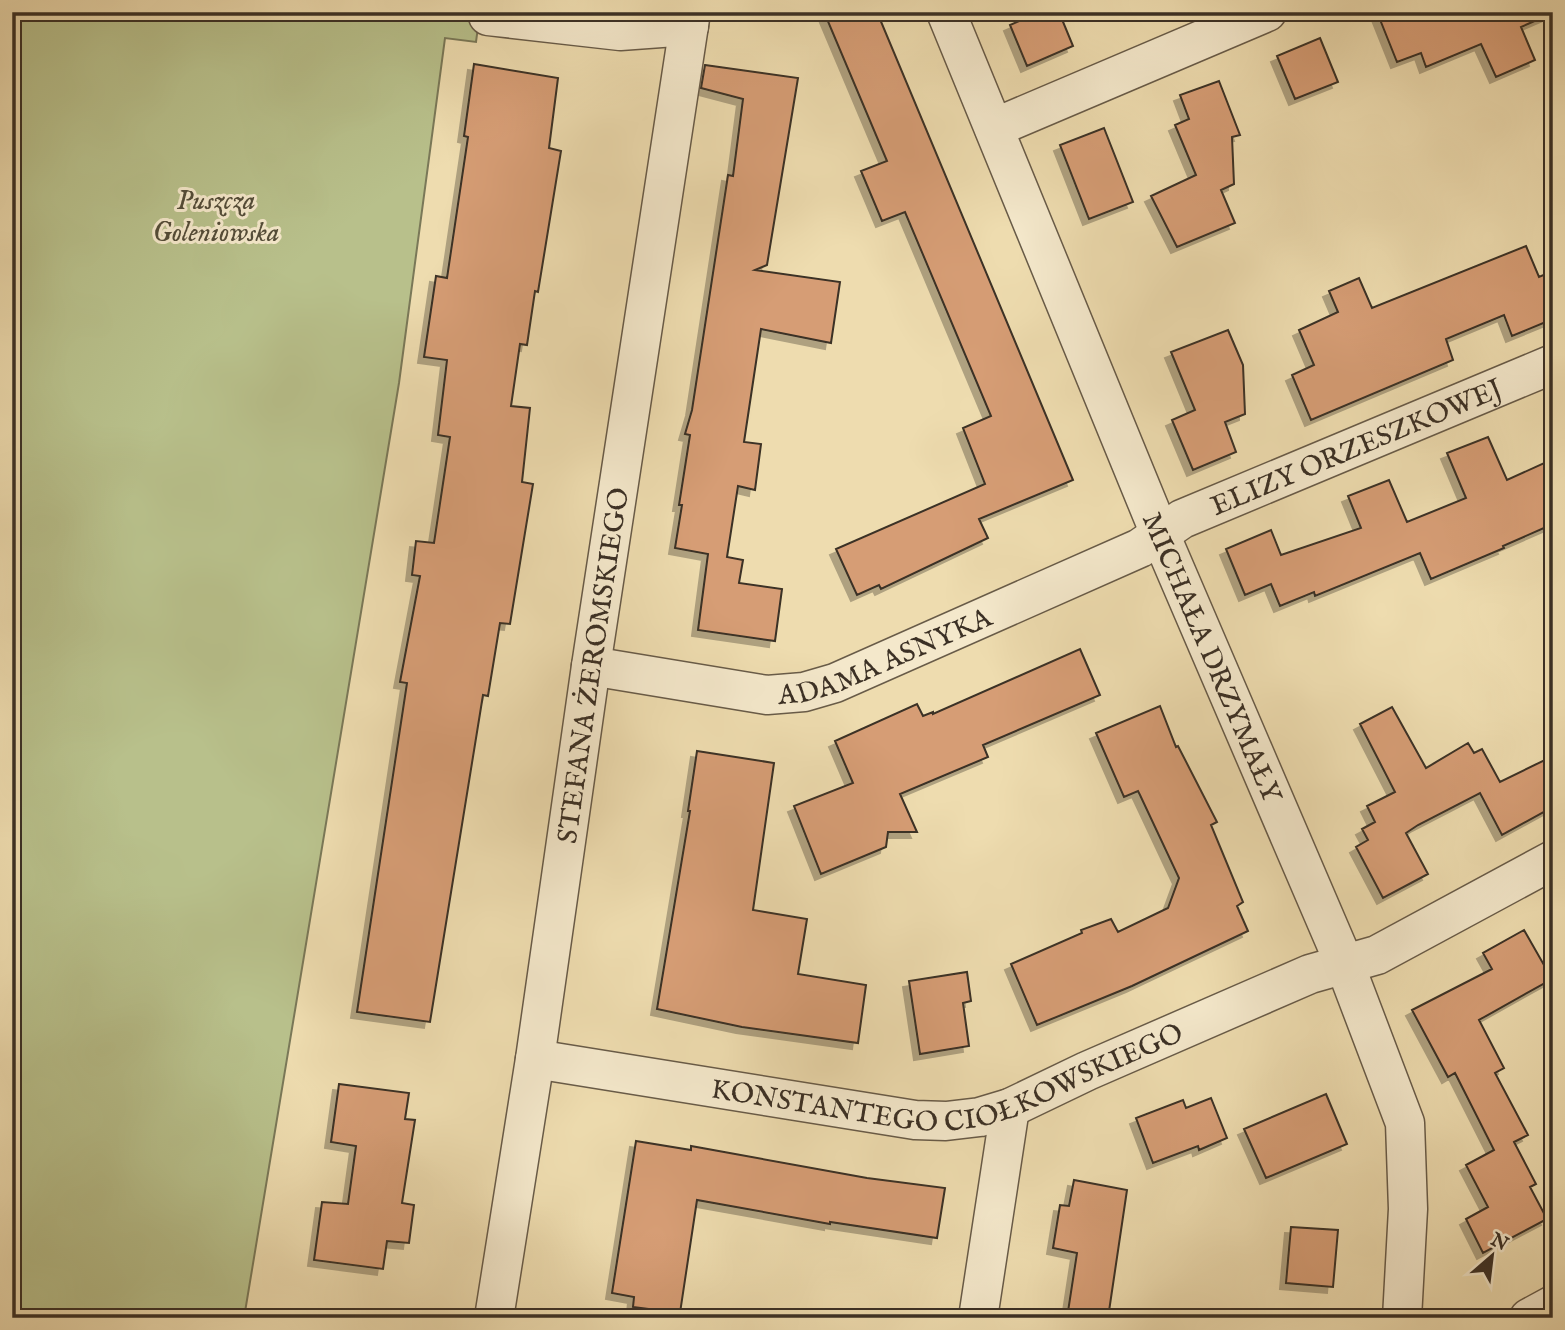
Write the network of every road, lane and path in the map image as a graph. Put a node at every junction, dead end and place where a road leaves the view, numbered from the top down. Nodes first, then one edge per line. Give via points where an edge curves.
1 (946, 12) edge
2 (1267, 12) edge
3 (488, 16) dead end
4 (690, 19) edge
5 (994, 128) junction
6 (1553, 364) edge
7 (1160, 534) junction
8 (591, 666) junction
9 (1553, 860) edge
10 (1345, 965) junction
11 (535, 1059) junction
12 (1010, 1108) junction
13 (1553, 1305) edge
14 (494, 1318) edge
15 (978, 1318) edge
16 (1402, 1318) edge
17 (1529, 1318) edge

1 - 5 street, MICHAŁA DRZYMAŁY
2 - 5 street
3 - 4 street via 620,31
4 - 8 street, STEFANA ŻEROMSKIEGO
5 - 7 street, MICHAŁA DRZYMAŁY
6 - 7 street, ELIZY ORZESZKOWEJ via 1182,519
7 - 8 street, ADAMA ASNYKA via 1140,548 835,683 804,692 767,695
7 - 10 street, MICHAŁA DRZYMAŁY
8 - 11 street, STEFANA ŻEROMSKIEGO
9 - 10 street, KONSTANTEGO CIOŁKOWSKIEGO via 1377,956
10 - 12 street, KONSTANTEGO CIOŁKOWSKIEGO via 1310,974
10 - 16 street, MICHAŁA DRZYMAŁY via 1405,1123 1408,1209
11 - 12 street, KONSTANTEGO CIOŁKOWSKIEGO via 915,1120 980,1117
11 - 14 street, STEFANA ŻEROMSKIEGO
12 - 15 street
13 - 17 street

